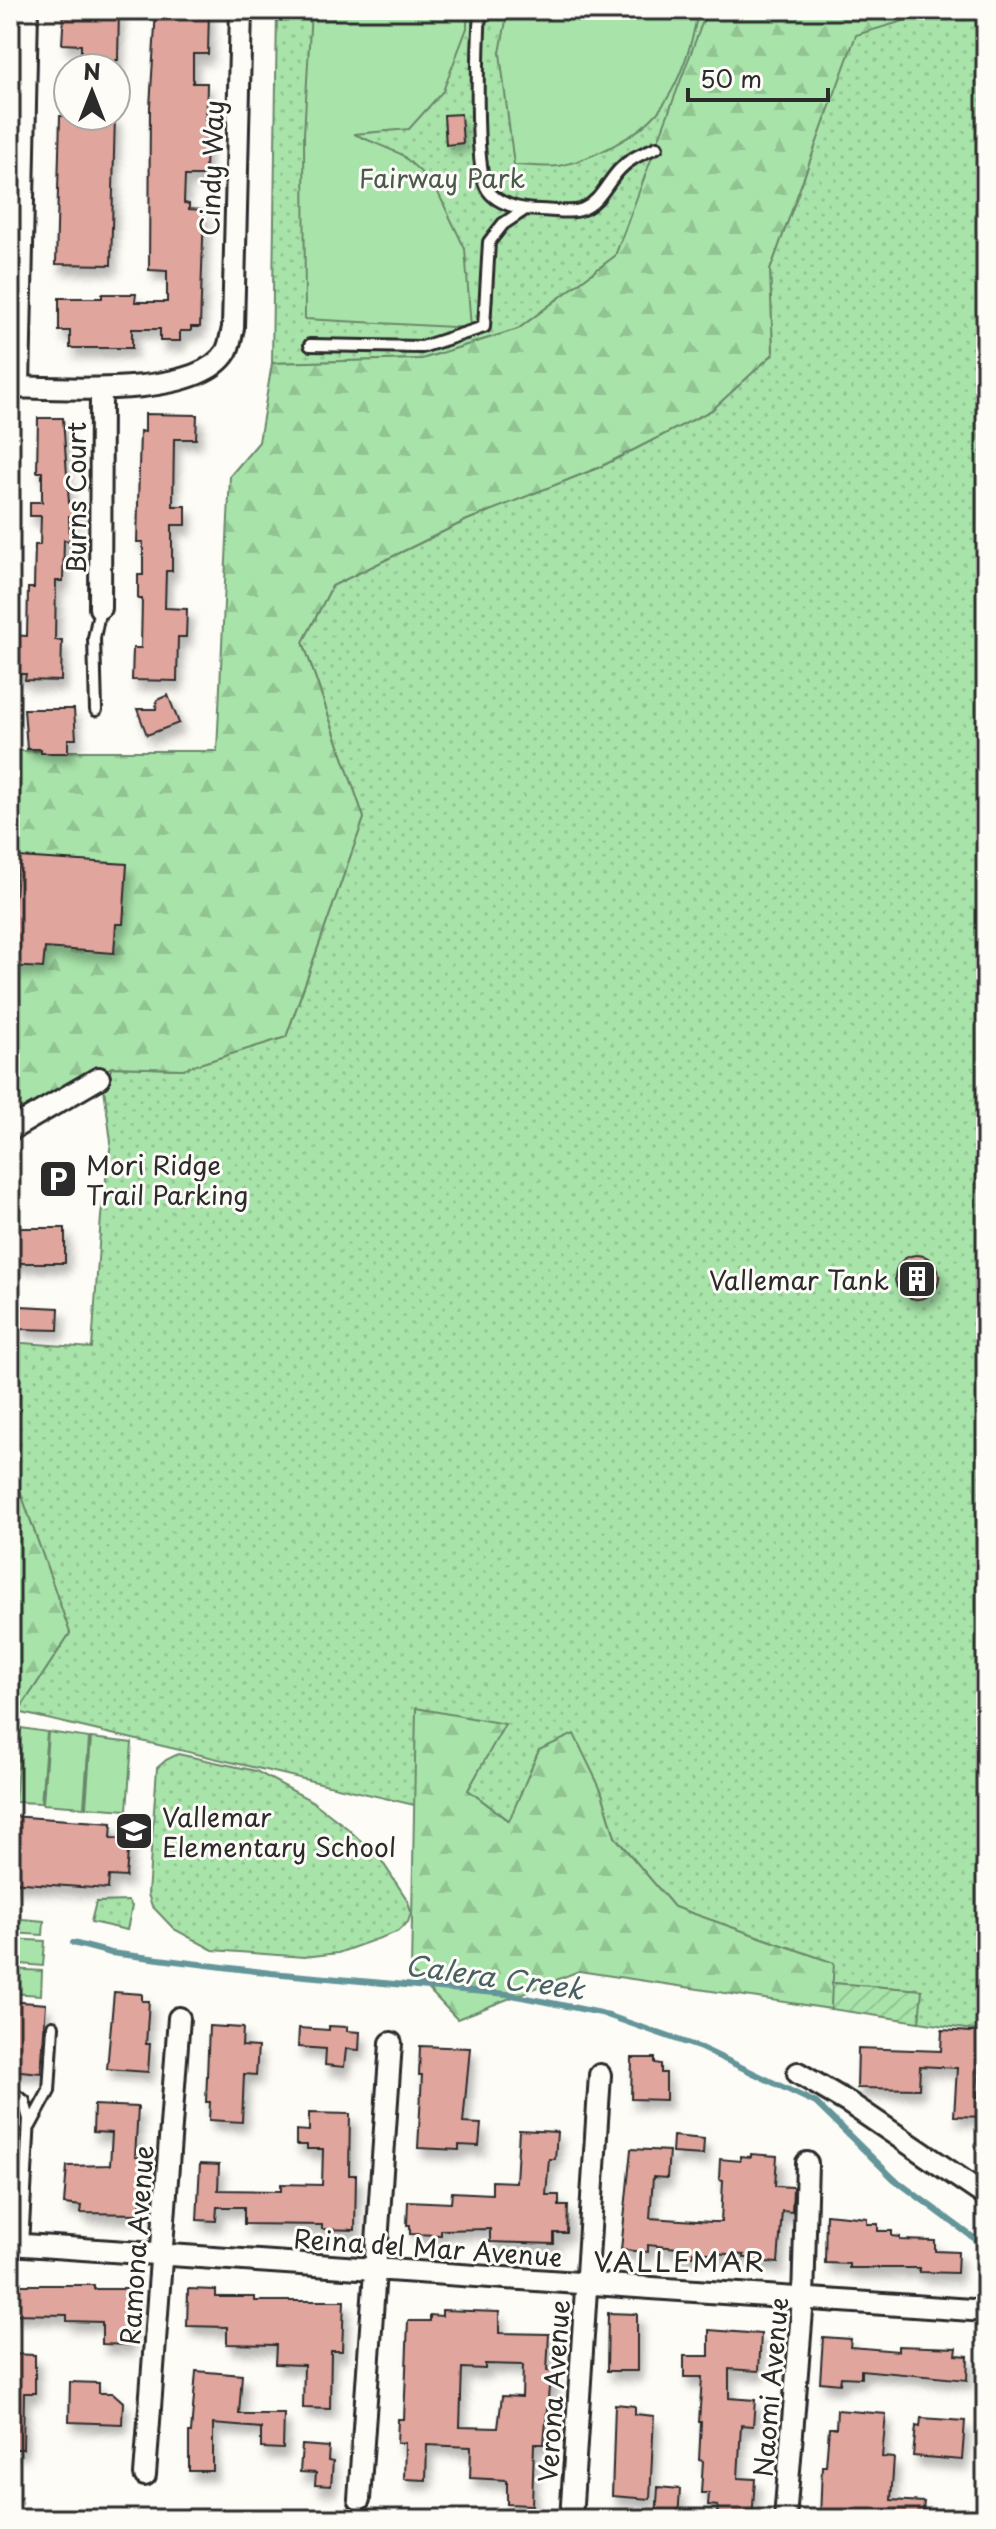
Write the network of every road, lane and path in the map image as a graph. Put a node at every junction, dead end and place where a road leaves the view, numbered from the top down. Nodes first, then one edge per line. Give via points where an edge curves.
1 (27, 10) edge
2 (241, 10) edge
3 (480, 10) edge
4 (657, 147) dead end
5 (524, 210) junction
6 (310, 345) dead end
7 (14, 387) edge
8 (101, 389) junction
9 (100, 608) joint
10 (96, 710) dead end
11 (99, 1078) dead end
12 (10, 1130) edge
13 (179, 2018) dead end
14 (53, 2026) dead end
15 (391, 2043) dead end
16 (798, 2073) dead end
17 (600, 2075) dead end
18 (10, 2092) edge
19 (30, 2126) junction
20 (807, 2163) dead end
21 (986, 2196) edge
22 (16, 2244) edge
23 (162, 2254) junction
24 (376, 2269) junction
25 (586, 2284) junction
26 (803, 2299) junction
27 (986, 2311) edge
28 (145, 2475) dead end
29 (359, 2499) dead end
30 (571, 2519) edge
31 (785, 2519) edge

1 - 7 street
2 - 8 street, Cindy Way via 233,328 226,352 197,375 157,385
3 - 5 lane via 481,160 487,189
4 - 5 lane via 620,168 603,193 581,210
5 - 6 lane via 489,242 484,327 422,347
7 - 8 street
8 - 9 street, Burns Court
9 - 10 lane via 94,638
11 - 12 street
13 - 23 street, Ramona Avenue
14 - 19 lane via 49,2091
15 - 24 street
16 - 21 street
17 - 25 street, Verona Avenue
18 - 19 lane via 24,2101
19 - 22 lane
20 - 26 street, Naomi Avenue
22 - 23 street, Reina del Mar Avenue
23 - 24 street, Reina del Mar Avenue
23 - 28 street, Ramona Avenue
24 - 25 street, Reina del Mar Avenue
24 - 29 street
25 - 26 street, Reina del Mar Avenue
25 - 30 street, Verona Avenue
26 - 27 street, Reina del Mar Avenue
26 - 31 street, Naomi Avenue

